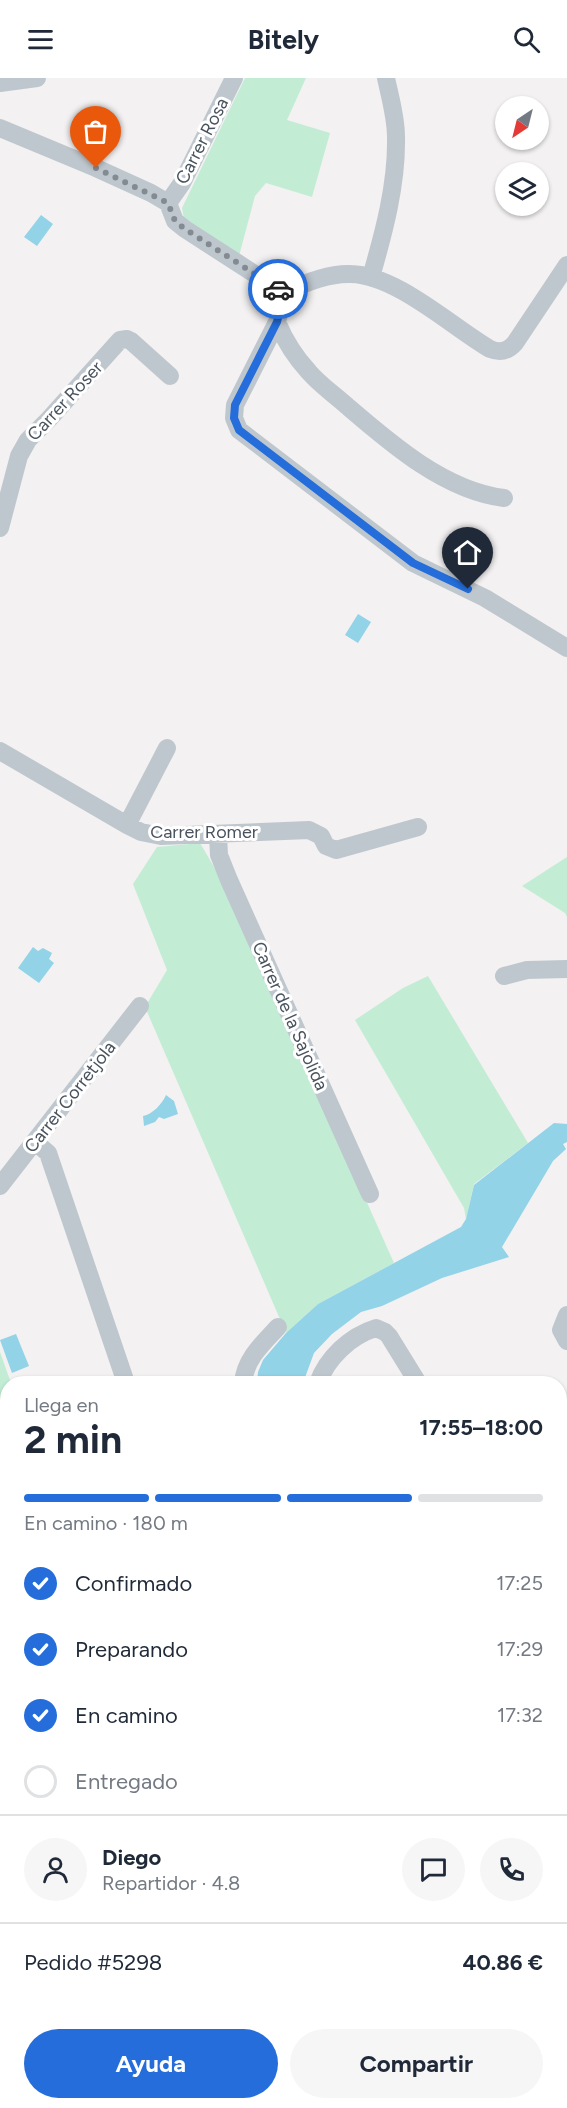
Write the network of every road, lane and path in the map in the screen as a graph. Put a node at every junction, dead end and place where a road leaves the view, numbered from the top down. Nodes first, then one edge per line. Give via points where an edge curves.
1 (37, 78) edge
2 (234, 78) edge
3 (386, 78) edge
4 (0, 83) edge
5 (0, 128) edge
6 (168, 203) junction
7 (567, 265) edge
8 (371, 277) junction
9 (284, 293) junction
10 (277, 322) junction
11 (170, 376) dead end
12 (504, 498) dead end
13 (0, 528) edge
14 (567, 648) edge
15 (166, 748) dead end
16 (0, 751) edge
17 (127, 825) junction
18 (418, 827) dead end
19 (218, 835) junction
20 (567, 969) edge
21 (504, 976) dead end
22 (140, 1006) dead end
23 (35, 1142) junction
24 (0, 1186) edge
25 (370, 1194) dead end
26 (567, 1315) edge
27 (278, 1327) dead end
28 (567, 1341) edge
29 (124, 1376) edge
30 (245, 1376) edge
31 (321, 1376) edge
32 (414, 1376) edge

1 - 4 street
2 - 6 street, Carrer Rosa via 182,183
3 - 8 street via 395,150 389,204
5 - 6 street, Carrer Rosa
6 - 9 street, Carrer Rosa via 175,221 185,229
7 - 8 street via 514,344 503,352 490,349 407,294
8 - 9 street via 341,274
9 - 10 street
10 - 12 street via 286,342 310,374 404,453 481,494
10 - 14 street via 235,405 234,418 239,430 413,563 485,598
11 - 13 street, Carrer Roser via 131,341 120,340 28,440 19,456
15 - 17 street
16 - 17 street, Carrer Romer
17 - 19 street, Carrer Romer via 161,836
18 - 19 street, Carrer Romer via 336,850 309,830
19 - 25 street, Carrer de la Sajolida via 219,855 229,880
20 - 21 street via 526,970
22 - 23 street, Carrer Corretjola
23 - 24 street, Carrer Corretjola
23 - 29 street via 48,1153
26 - 28 street via 561,1330
27 - 30 street via 252,1356
31 - 32 street via 338,1352 376,1328 389,1336

